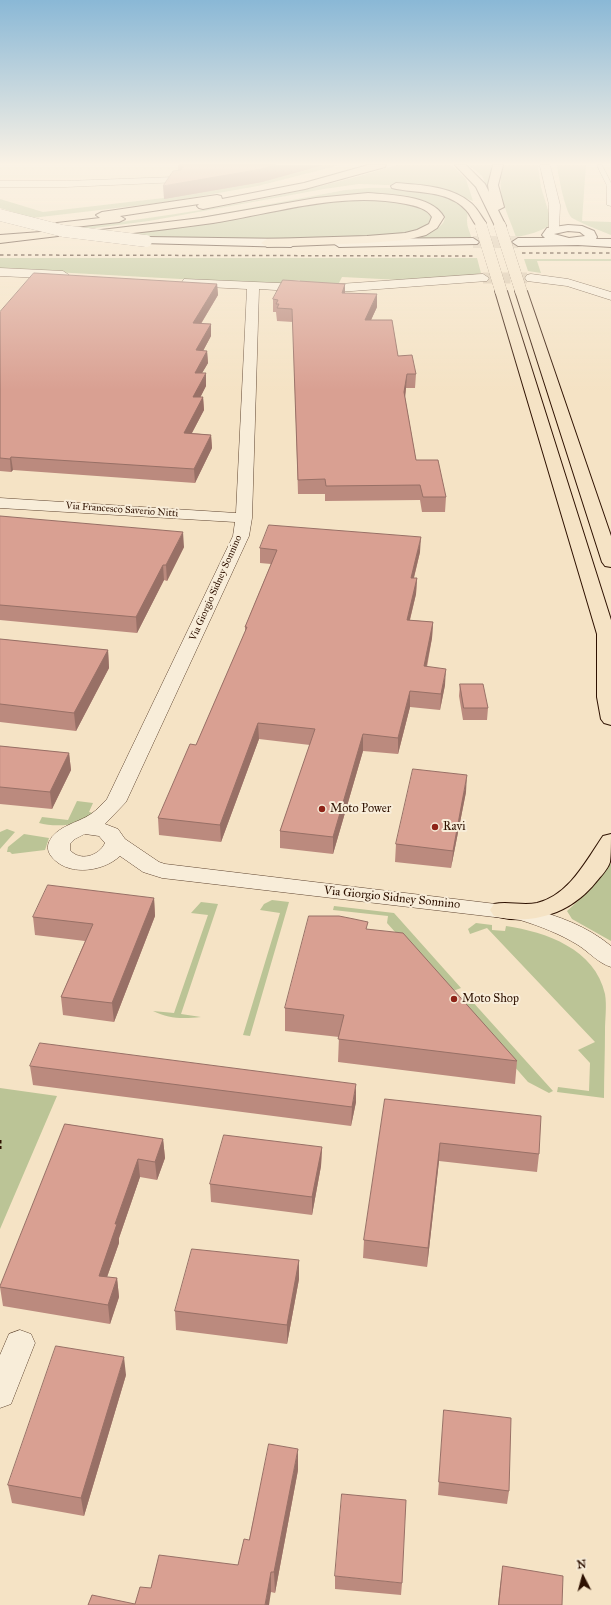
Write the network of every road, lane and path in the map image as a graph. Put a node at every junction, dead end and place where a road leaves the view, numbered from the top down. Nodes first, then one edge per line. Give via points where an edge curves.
1 (136, 240) edge
2 (337, 240) edge
3 (485, 240) edge
4 (504, 240) edge
5 (517, 240) tunnel mouth
6 (565, 240) edge
7 (578, 240) edge
8 (572, 241) junction
9 (473, 242) tunnel mouth
10 (267, 243) junction
11 (611, 243) edge
12 (2, 274) edge
13 (78, 276) edge
14 (483, 278) tunnel mouth
15 (531, 278) tunnel mouth
16 (173, 281) edge
17 (253, 286) junction
18 (611, 296) edge
19 (0, 503) edge
20 (244, 518) junction
21 (611, 562) edge
22 (605, 631) junction
23 (611, 650) edge
24 (611, 719) edge
25 (116, 802) junction
26 (81, 828) junction
27 (611, 840) edge
28 (115, 841) junction
29 (87, 863) junction
30 (162, 871) junction
31 (502, 910) junction
32 (611, 959) edge
33 (0, 1140) edge
34 (0, 1148) edge
35 (20, 1343) dead end
36 (0, 1394) edge

1 - 10 street, bridge
2 - 10 highway
3 - 22 highway, bridge
4 - 21 highway, bridge
5 - 8 street
6 - 8 street
7 - 8 street
8 - 11 street
9 - 10 street
12 - 13 street
14 - 17 street via 332,288
15 - 18 street via 568,283
16 - 17 street
17 - 20 street, Via Giorgio Sidney Sonnino
19 - 20 street, Via Francesco Saverio Nitti
20 - 25 street, Via Giorgio Sidney Sonnino via 238,545
22 - 23 highway
22 - 24 highway via 608,651 606,701
25 - 26 street, Via Giorgio Sidney Sonnino via 100,818
25 - 28 street, Via Giorgio Sidney Sonnino via 112,829
26 - 28 street via 104,830
26 - 29 street via 62,838 59,851 68,860
27 - 31 highway via 586,879 557,903 535,911
28 - 29 street via 114,849 104,858
28 - 30 street, Via Giorgio Sidney Sonnino via 146,865
29 - 30 street, Via Giorgio Sidney Sonnino via 111,863 140,871
30 - 31 street, Via Giorgio Sidney Sonnino
31 - 32 street, Via Giorgio Sidney Sonnino via 535,917 566,929 590,941
33 - 34 path
35 - 36 street

